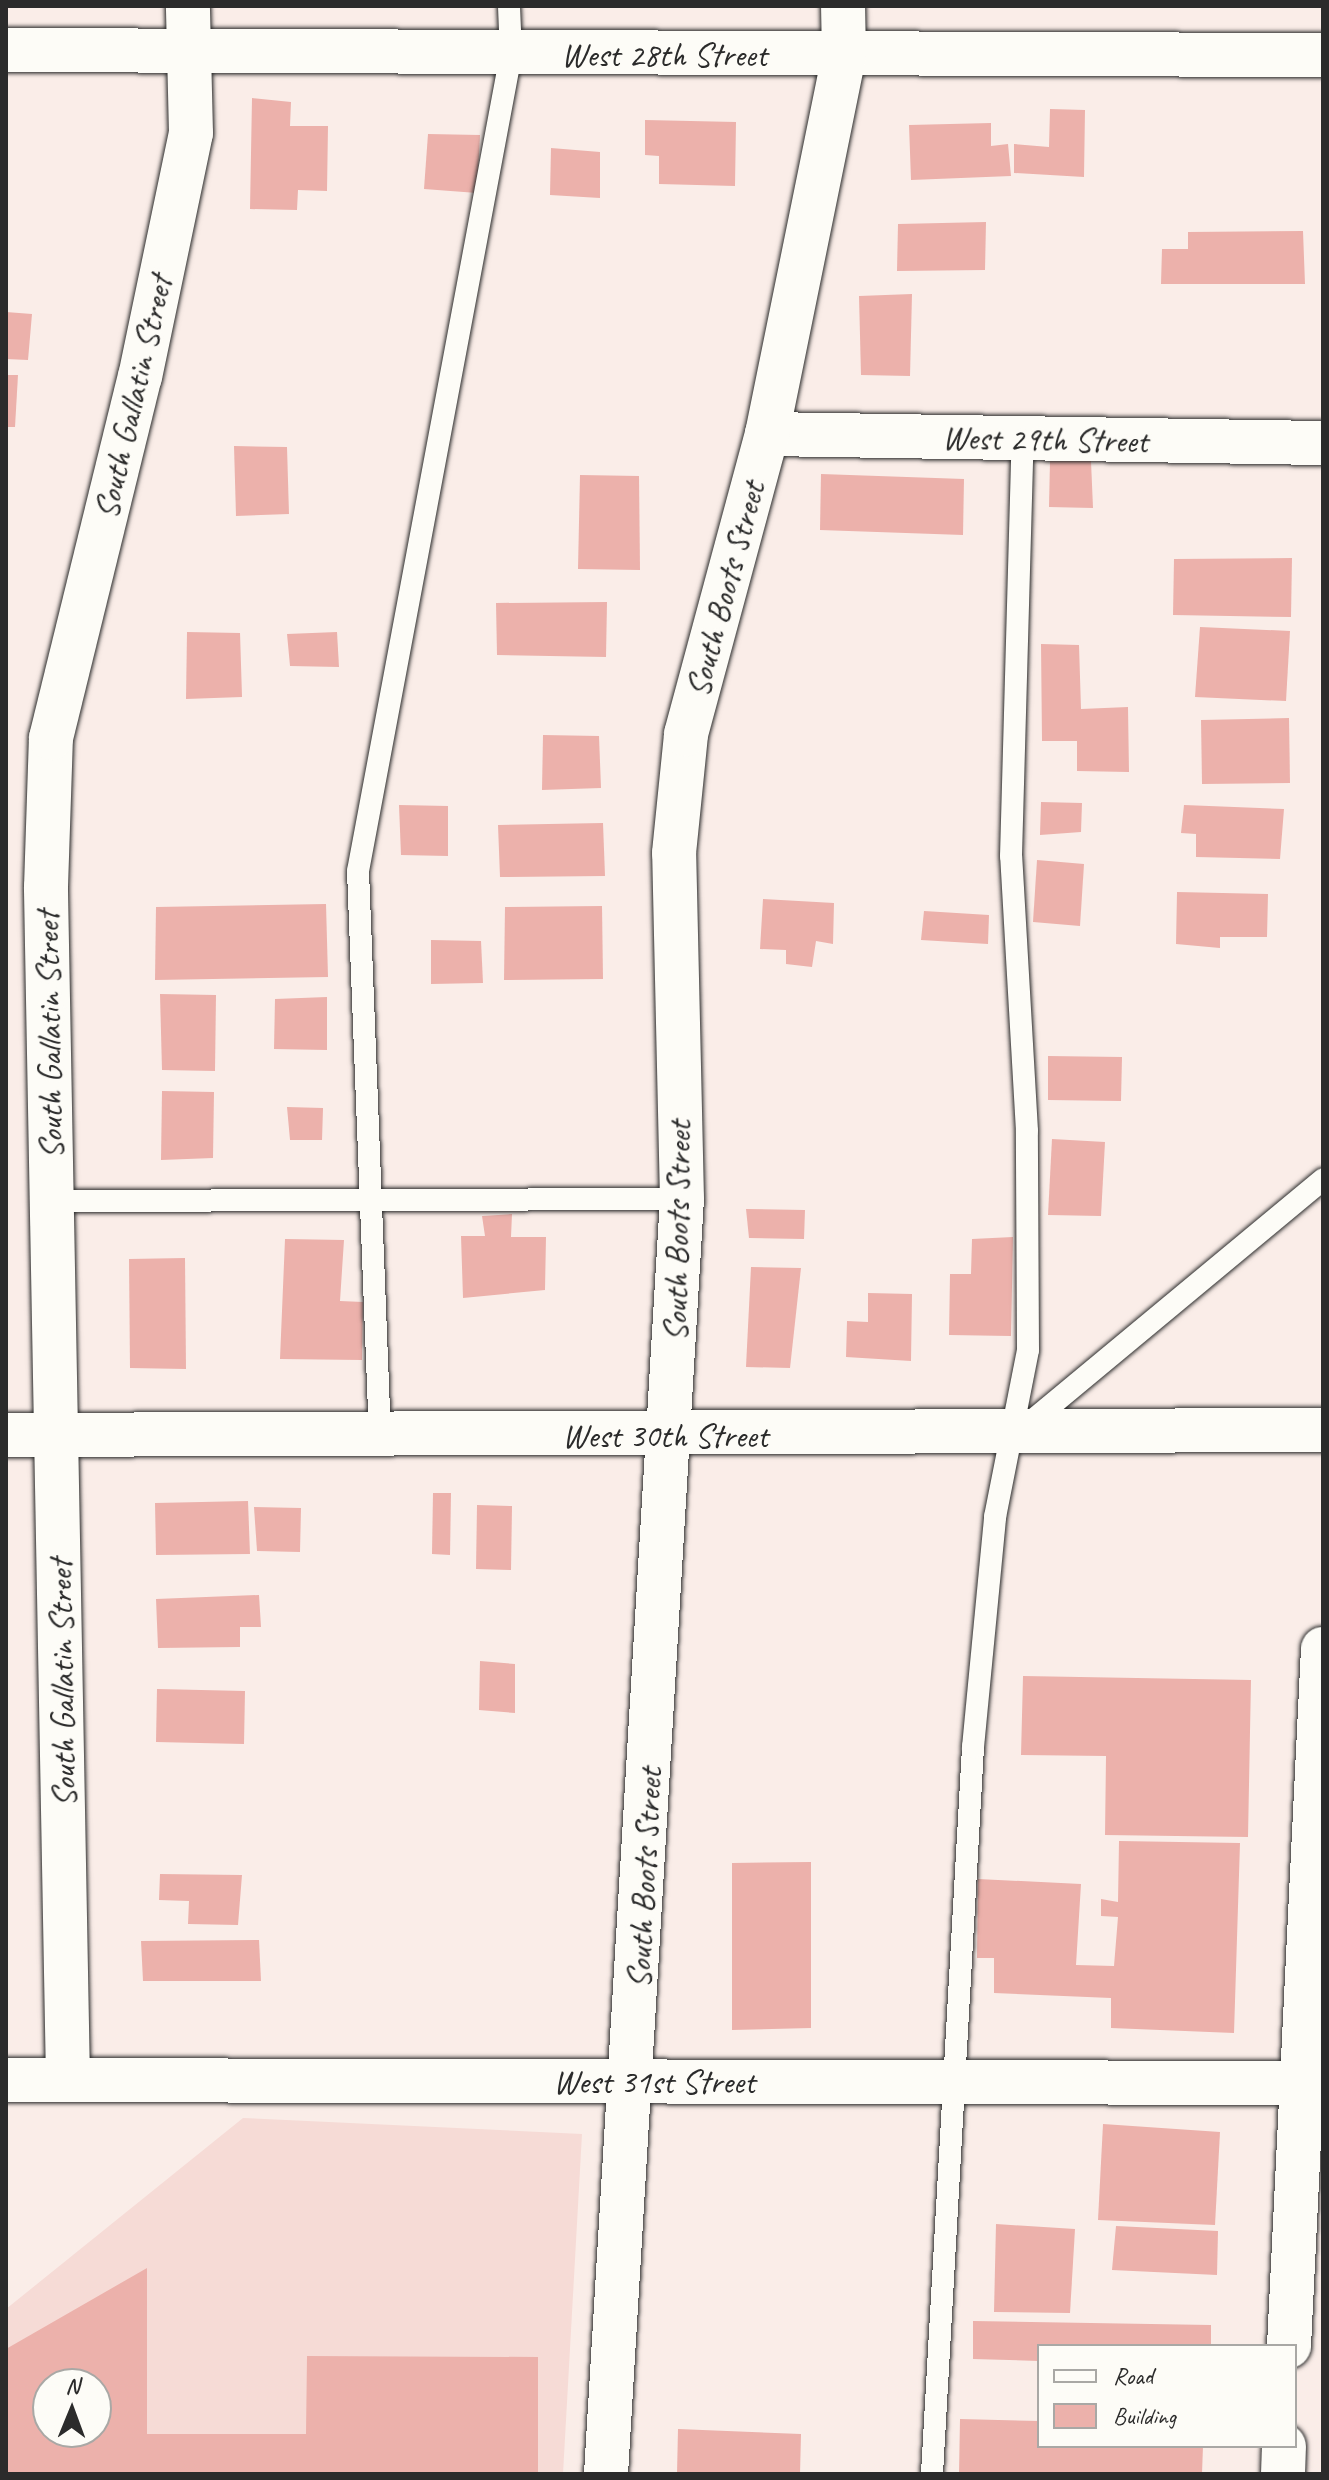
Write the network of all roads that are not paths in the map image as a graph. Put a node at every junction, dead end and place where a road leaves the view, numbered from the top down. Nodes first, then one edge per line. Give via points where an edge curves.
1 (188, 6) edge
2 (509, 6) edge
3 (843, 6) edge
4 (6, 50) edge
5 (189, 53) junction
6 (511, 54) junction
7 (1323, 55) edge
8 (844, 56) junction
9 (767, 434) junction
10 (1023, 439) junction
11 (1323, 443) edge
12 (1323, 1179) edge
13 (682, 1199) junction
14 (370, 1200) junction
15 (53, 1201) junction
16 (1323, 1430) edge
17 (6, 1435) edge
18 (58, 1435) junction
19 (380, 1436) junction
20 (671, 1436) junction
21 (1014, 1436) junction
22 (1323, 1649) edge
23 (6, 2080) edge
24 (68, 2080) junction
25 (632, 2082) junction
26 (949, 2082) junction
27 (1312, 2083) edge
28 (1289, 2344) edge
29 (1284, 2448) edge
30 (606, 2474) edge
31 (932, 2474) edge
32 (1283, 2474) edge

1 - 5 street, South Gallatin Street
2 - 6 lane
3 - 8 street, South Boots Street
4 - 5 street, West 28th Street
5 - 6 street, West 28th Street
5 - 15 street, South Gallatin Street via 191,133 140,377 51,738 46,887
6 - 8 street, West 28th Street
6 - 14 lane via 358,871
7 - 8 street, West 28th Street
8 - 9 street, South Boots Street
9 - 10 street, West 29th Street
9 - 13 street, South Boots Street via 686,734 674,853
10 - 11 street, West 29th Street
10 - 21 lane via 1011,856 1027,1131 1028,1350
12 - 21 lane
13 - 14 lane
13 - 20 street, South Boots Street
14 - 15 lane
14 - 19 lane
15 - 18 street, South Gallatin Street
16 - 21 street, West 30th Street
17 - 18 street, West 30th Street
18 - 19 street, West 30th Street
18 - 24 street, South Gallatin Street
19 - 20 street, West 30th Street
20 - 21 street, West 30th Street
20 - 25 street, South Boots Street
21 - 26 lane via 995,1517
22 - 27 street
23 - 24 street, West 31st Street
24 - 25 street, West 31st Street
25 - 26 street, West 31st Street
25 - 30 street, South Boots Street
26 - 27 street, West 31st Street
26 - 31 lane
27 - 28 street
29 - 32 street

